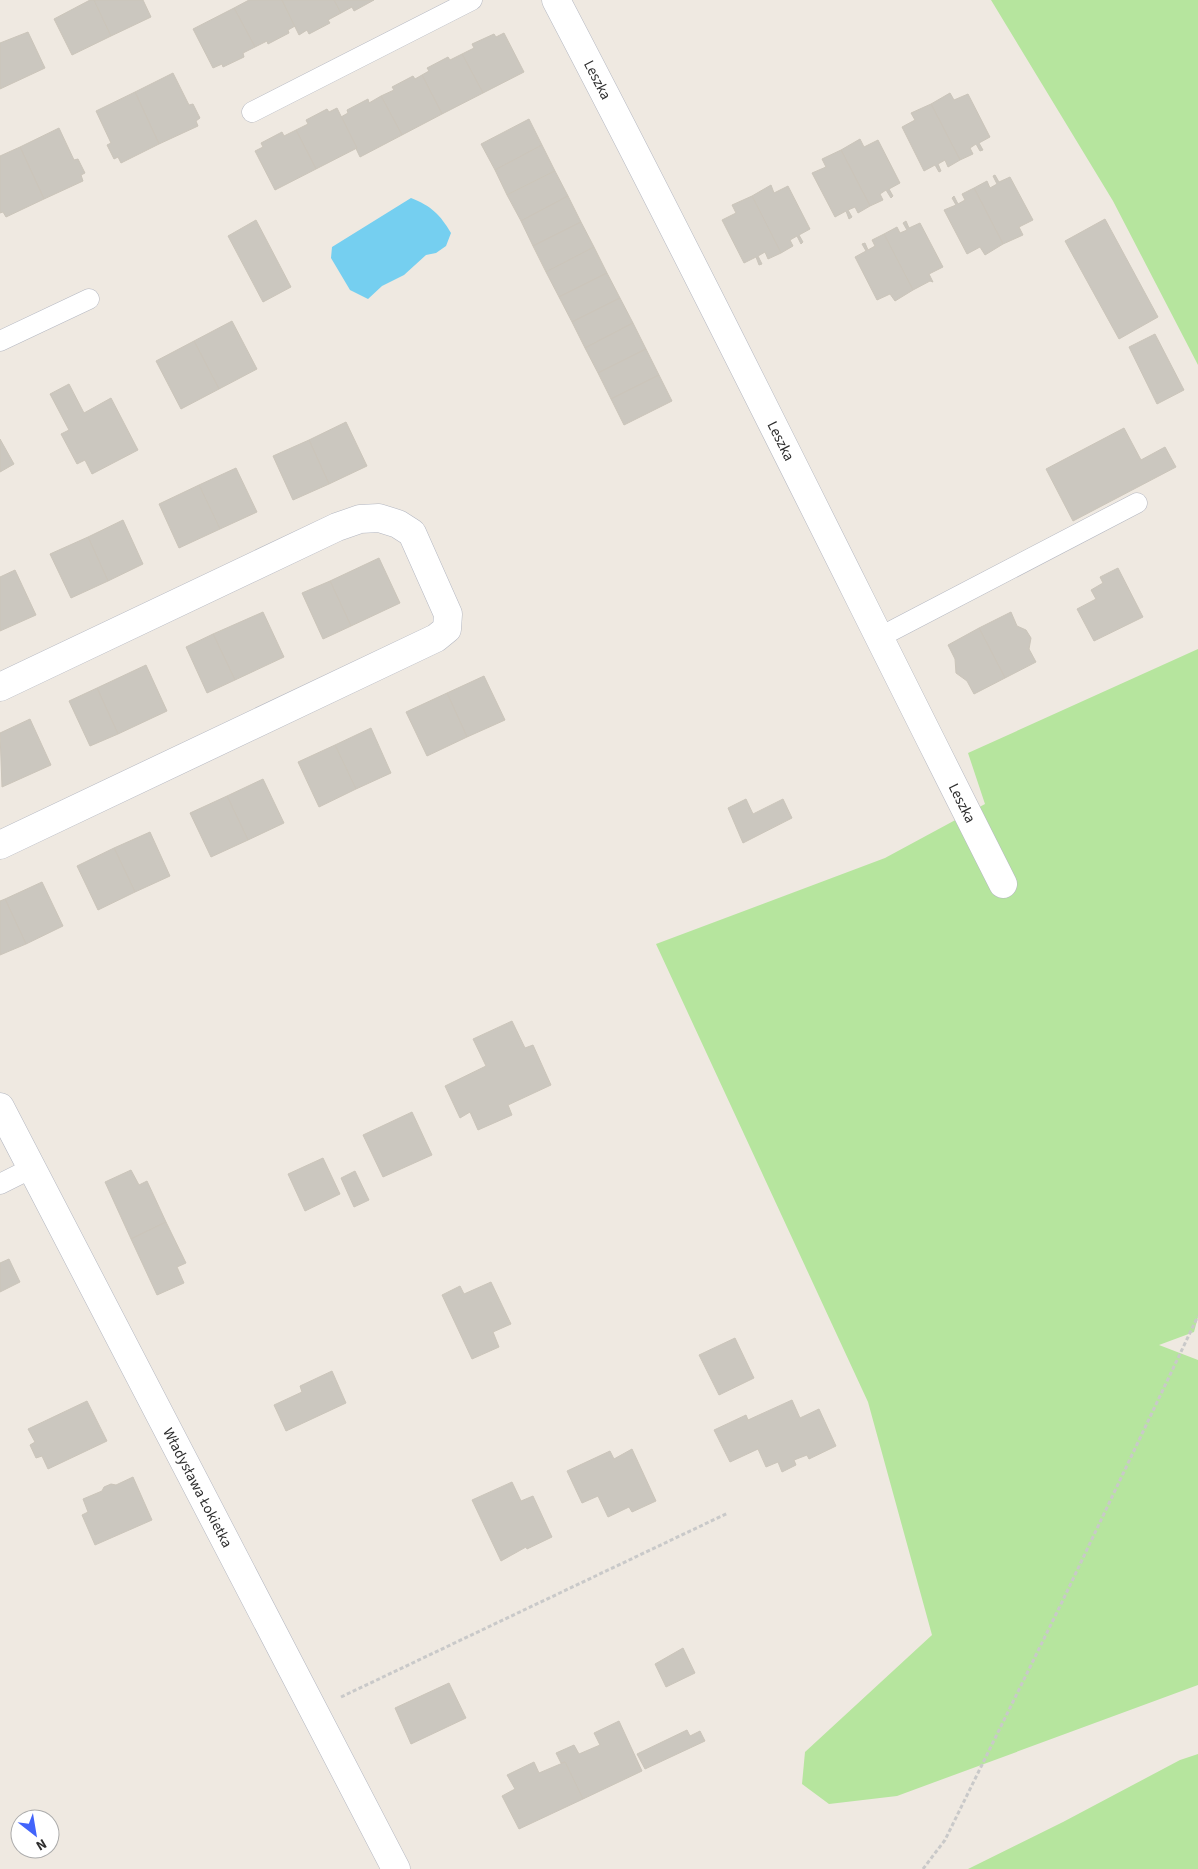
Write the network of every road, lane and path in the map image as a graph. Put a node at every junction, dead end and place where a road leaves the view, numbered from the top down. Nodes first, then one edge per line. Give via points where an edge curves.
1 (472, 0) edge
2 (556, 0) edge
3 (252, 112) dead end
4 (89, 299) dead end
5 (0, 341) edge
6 (1137, 503) dead end
7 (878, 638) junction
8 (0, 687) edge
9 (0, 845) edge
10 (1003, 884) dead end
11 (0, 1107) edge
12 (32, 1168) junction
13 (0, 1184) edge
14 (1198, 1316) edge
15 (728, 1513) dead end
16 (314, 1710) junction
17 (396, 1869) edge
18 (923, 1869) edge

1 - 3 lane
2 - 7 street, Leszka via 673,224
4 - 5 lane
6 - 7 lane
7 - 10 street, Leszka
8 - 9 street via 360,519 379,518 412,533 448,614 446,629 436,638
11 - 12 street, Władysława Łokietka
12 - 13 lane
12 - 16 street, Władysława Łokietka
14 - 18 path via 954,1822
15 - 16 path
16 - 17 street, Władysława Łokietka

